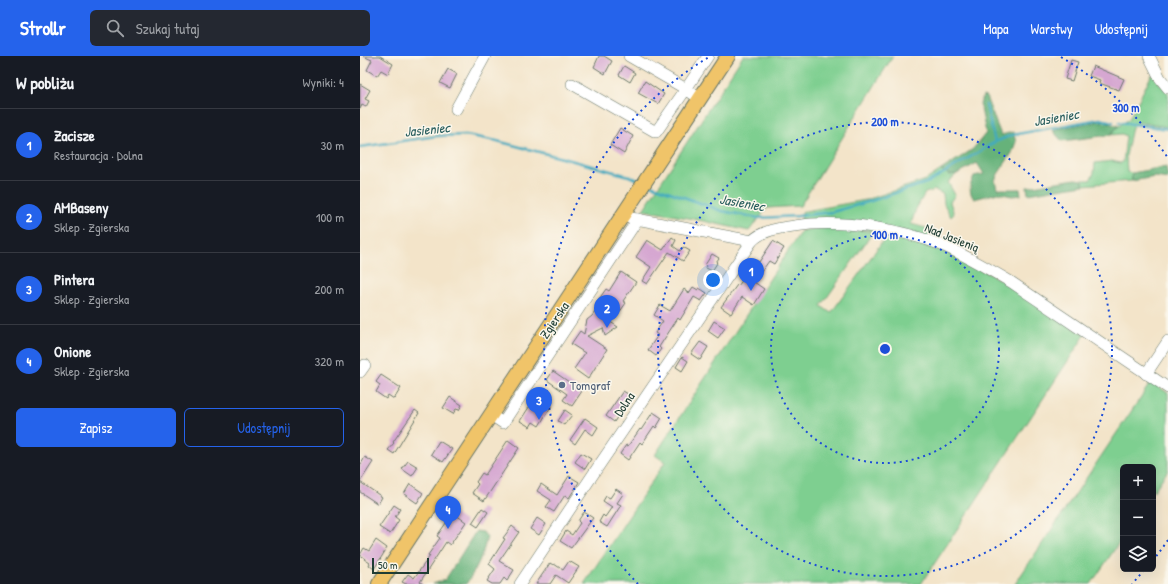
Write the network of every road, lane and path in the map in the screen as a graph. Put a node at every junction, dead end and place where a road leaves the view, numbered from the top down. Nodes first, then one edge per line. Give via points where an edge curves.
1 (485, 56) edge
2 (629, 56) edge
3 (708, 56) edge
4 (728, 56) edge
5 (1149, 56) edge
6 (572, 84) dead end
7 (1168, 88) edge
8 (686, 89) junction
9 (700, 99) junction
10 (456, 109) dead end
11 (631, 216) junction
12 (752, 241) junction
13 (1168, 341) edge
14 (1146, 374) junction
15 (1168, 388) edge
16 (379, 584) edge
17 (520, 584) edge

1 - 10 street
2 - 8 street
3 - 8 street
4 - 9 main road, Zgierska
5 - 7 street via 1157,75
6 - 8 street via 656,132
8 - 9 street
9 - 11 main road, Zgierska via 646,181
11 - 12 street
11 - 16 main road, Zgierska via 491,415
12 - 14 street, Nad Jasienią via 766,231 828,223 897,232 934,242 987,267
12 - 17 street, Dolna
13 - 14 street
14 - 15 street, Nad Jasienią

